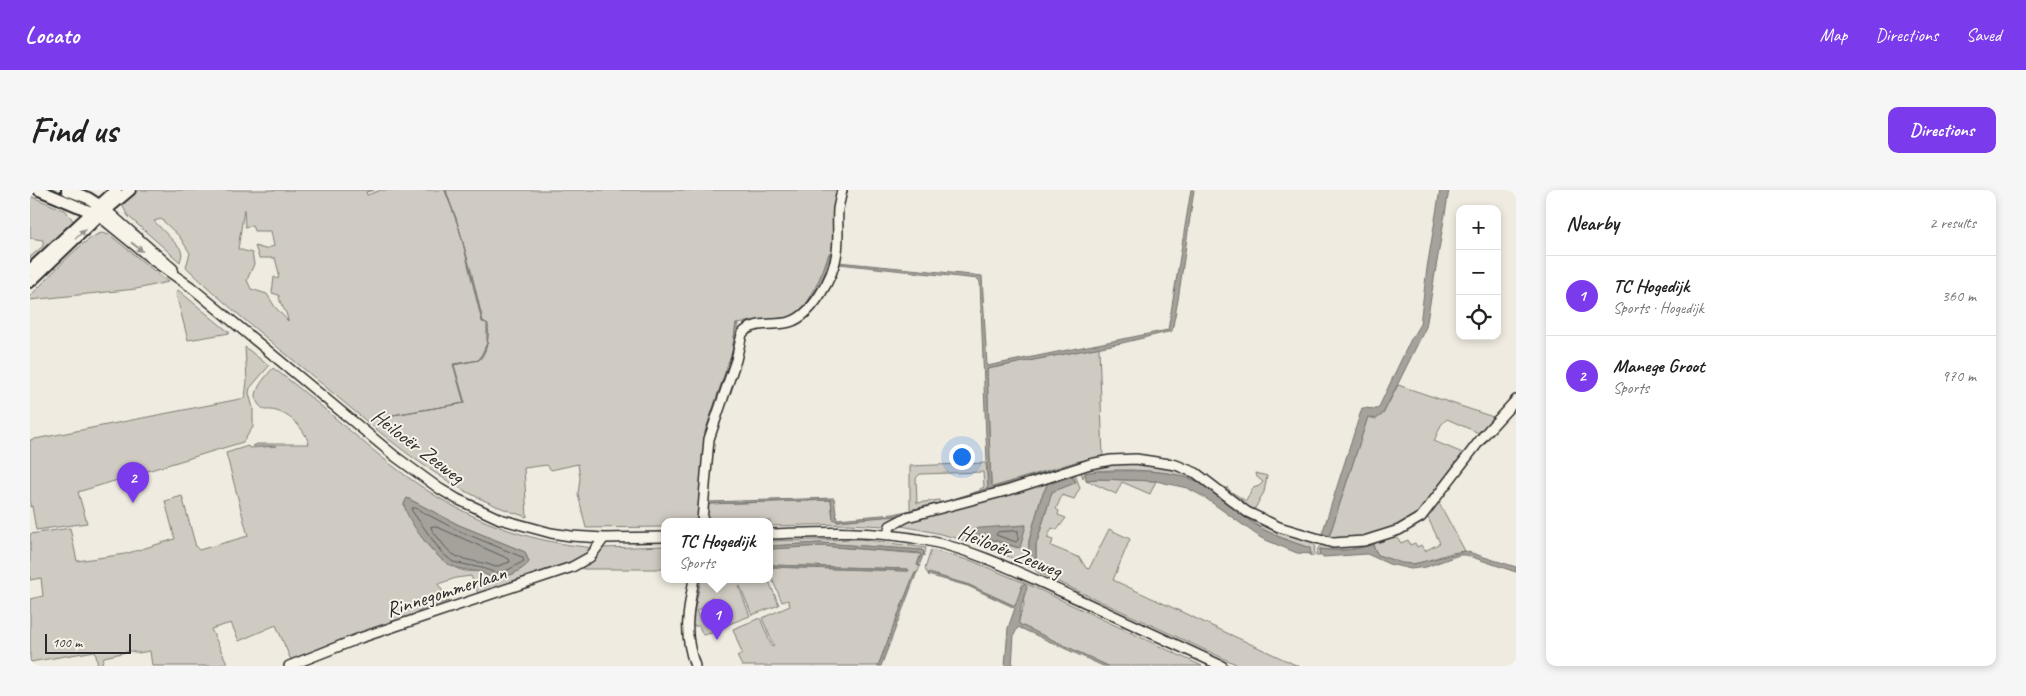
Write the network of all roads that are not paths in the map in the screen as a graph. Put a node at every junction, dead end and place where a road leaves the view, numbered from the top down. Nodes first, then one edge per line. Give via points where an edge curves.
1 (40, 190) edge
2 (67, 190) edge
3 (116, 190) edge
4 (130, 190) edge
5 (842, 190) edge
6 (99, 210) junction
7 (30, 270) edge
8 (30, 282) edge
9 (1516, 400) edge
10 (702, 518) edge
11 (773, 534) edge
12 (888, 535) junction
13 (661, 537) edge
14 (604, 538) junction
15 (693, 583) edge
16 (289, 666) edge
17 (695, 666) edge
18 (1222, 666) edge

1 - 6 main road, Heilooër Zeeweg
2 - 6 main road, Heilooër Zeeweg
3 - 6 main road
4 - 6 main road
5 - 10 street via 837,251 818,298 796,321 751,327 740,337 736,360 709,439
6 - 7 main road
8 -> 6 main road
6 - 14 street, Heilooër Zeeweg via 154,261 191,287 396,457 440,489 477,509 521,525 571,536
9 - 12 street via 1484,435 1421,516 1399,530 1364,541 1333,543 1279,527 1247,512 1196,473 1176,465 1136,459 1090,464 991,495 906,516 890,526
11 - 12 street, Heilooër Zeeweg via 840,532
12 - 18 street, Heilooër Zeeweg via 931,542 982,557
13 - 14 street, Heilooër Zeeweg
14 - 16 street, Rinnegommerlaan via 593,554 572,568 360,638
15 - 17 street via 687,629

